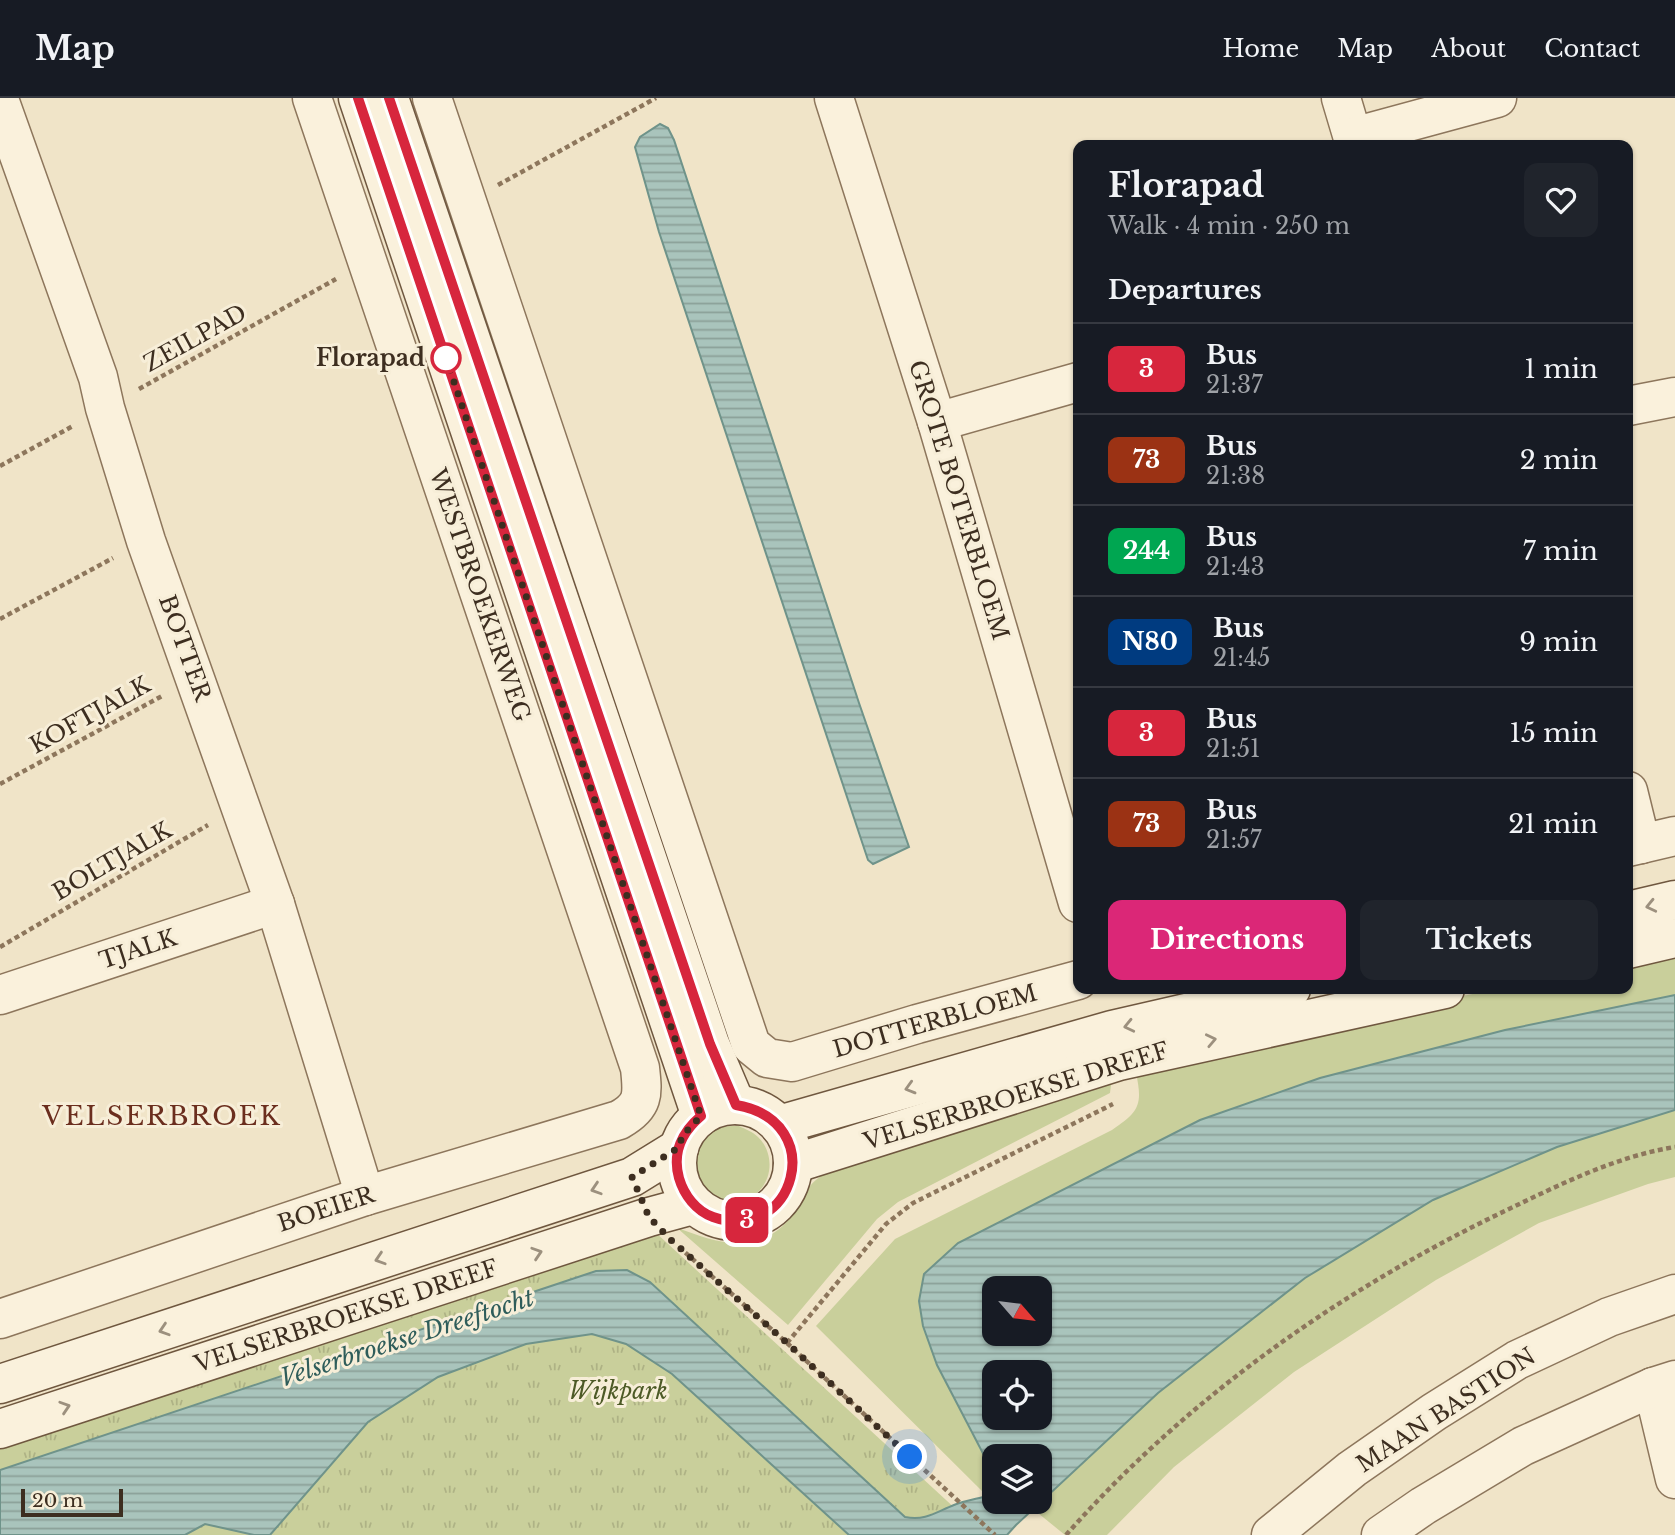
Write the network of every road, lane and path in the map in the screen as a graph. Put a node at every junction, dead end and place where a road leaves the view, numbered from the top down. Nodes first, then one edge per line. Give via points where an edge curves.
1 (312, 98) edge
2 (358, 98) edge
3 (389, 98) edge
4 (432, 98) edge
5 (656, 98) edge
6 (834, 98) edge
7 (1340, 98) edge
8 (1497, 98) edge
9 (0, 102) edge
10 (1354, 140) edge
11 (1357, 140) edge
12 (468, 202) junction
13 (368, 261) junction
14 (1073, 383) edge
15 (1675, 397) edge
16 (1633, 405) edge
17 (105, 408) junction
18 (937, 422) junction
19 (0, 466) edge
20 (146, 541) junction
21 (0, 619) edge
22 (196, 677) junction
23 (0, 784) edge
24 (1633, 804) edge
25 (241, 806) junction
26 (1648, 842) edge
27 (694, 876) junction
28 (1073, 886) edge
29 (642, 892) junction
30 (1675, 900) edge
31 (275, 904) junction
32 (1633, 910) edge
33 (1675, 938) edge
34 (0, 947) edge
35 (1633, 947) edge
36 (1073, 981) edge
37 (1270, 994) edge
38 (1422, 994) edge
39 (0, 995) edge
40 (1119, 1061) junction
41 (643, 1093) joint
42 (718, 1110) junction
43 (779, 1125) junction
44 (1675, 1147) edge
45 (678, 1148) junction
46 (793, 1164) junction
47 (365, 1196) junction
48 (693, 1205) junction
49 (649, 1217) junction
50 (1675, 1294) edge
51 (0, 1319) edge
52 (787, 1343) junction
53 (0, 1384) edge
54 (1664, 1384) edge
55 (0, 1429) edge
56 (1675, 1479) edge
57 (995, 1535) edge
58 (1066, 1535) edge
59 (1271, 1535) edge
60 (1381, 1535) edge

1 - 13 street, WESTBROEKERWEG
2 - 29 street, WESTBROEKERWEG
3 - 29 street, WESTBROEKERWEG
4 - 12 street
5 - 12 path
6 - 18 street, GROTE BOTERBLOEM
7 - 10 street
8 - 11 street
9 - 17 street, BOTTER
12 - 27 street
13 - 17 path, ZEILPAD
13 - 41 street, WESTBROEKERWEG via 640,1068
14 - 18 street
15 - 16 street
17 - 19 path, ZEILPAD
17 - 20 street, BOTTER
18 - 28 street, GROTE BOTERBLOEM
20 - 21 path
20 - 22 street, BOTTER
22 - 23 path, KOFTJALK
22 - 25 street, BOTTER
24 - 26 street
25 - 31 street, BOTTER
25 - 34 path, BOLTJALK
27 - 29 street
27 - 36 street, DOTTERBLOEM via 751,1045 767,1058 792,1062
29 - 42 street, WESTBROEKERWEG via 710,1044
30 -> 32 street
31 - 39 street, TJALK
31 - 47 street, BOTTER
33 - 35 street
37 -> 43 street, VELSERBROEKSE DREEF via 1112,1030
40 -> 38 street, VELSERBROEKSE DREEF
40 - 46 street, VELSERBROEKSE DREEF
40 - 52 path via 1123,1078 1116,1102 913,1203 886,1224
41 - 47 street, BOEIER via 633,1112 618,1120
42 - 43 street via 760,1111
42 - 45 street via 683,1135
43 - 46 street via 790,1143
44 - 58 path via 1570,1180 1374,1281 1279,1342 1194,1410
45 - 48 street via 676,1168
45 -> 53 street, VELSERBROEKSE DREEF via 632,1177
46 - 48 street via 783,1196 757,1218 723,1220
47 - 51 street, BOEIER
48 - 49 street, VELSERBROEKSE DREEF
49 - 52 path
55 -> 49 street, VELSERBROEKSE DREEF
50 - 59 street, MAAN BASTION via 1609,1317 1517,1360 1352,1469
52 - 57 path
54 - 56 street
54 - 60 street via 1523,1446

